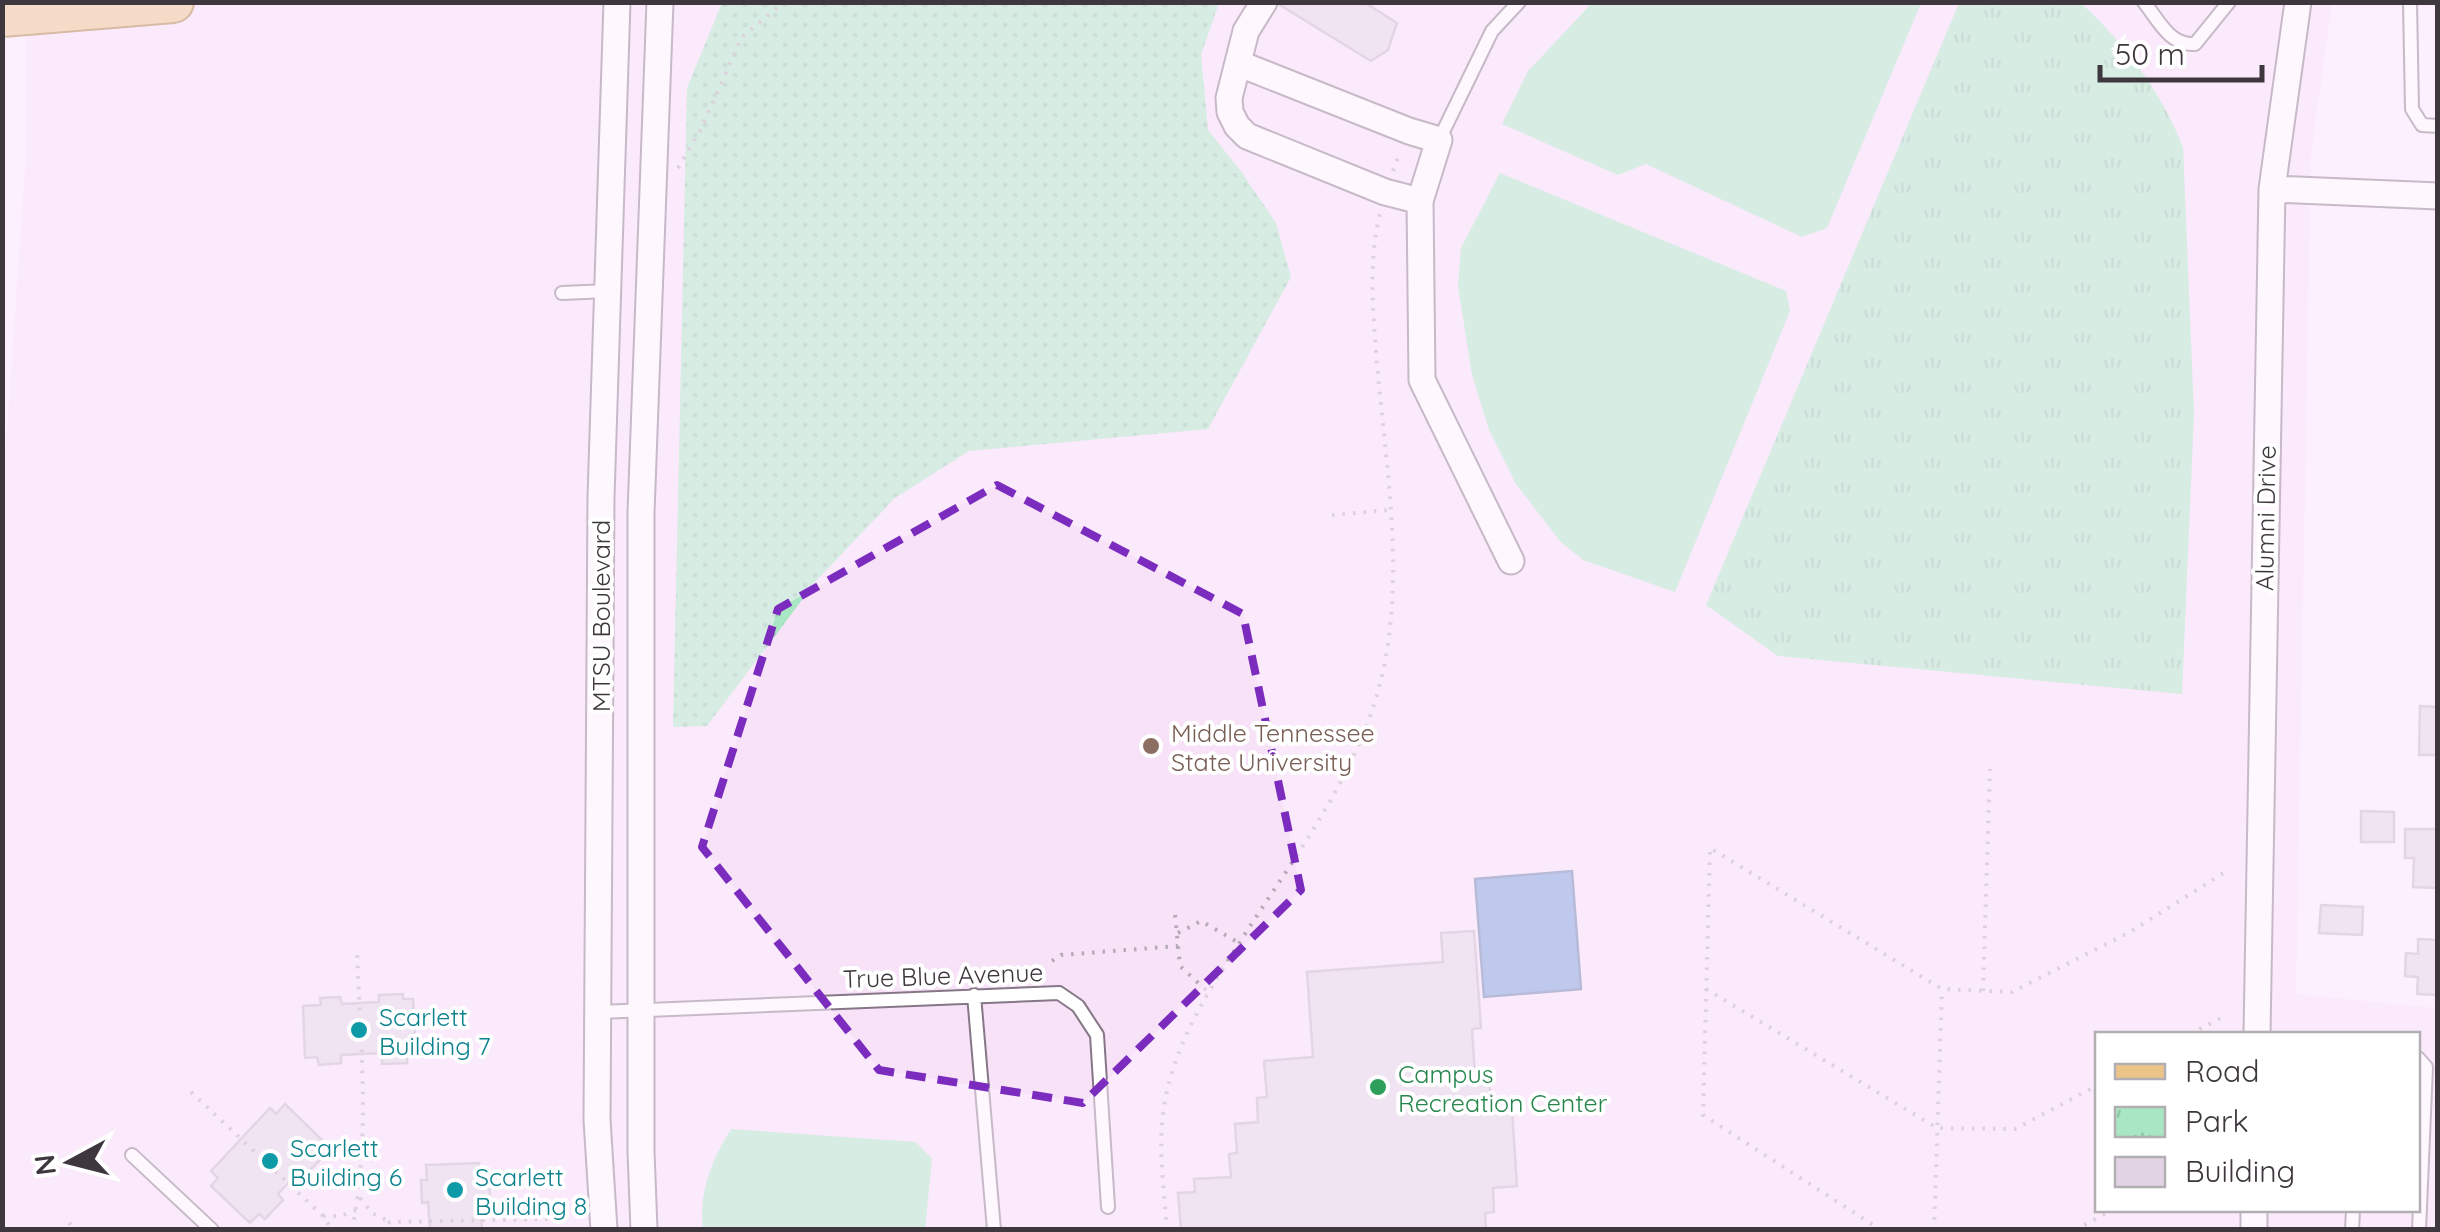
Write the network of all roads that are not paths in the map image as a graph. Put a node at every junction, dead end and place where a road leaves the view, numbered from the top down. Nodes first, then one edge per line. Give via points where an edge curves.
1 (173, 2) edge
2 (616, 2) edge
3 (660, 2) edge
4 (1264, 2) edge
5 (1519, 2) edge
6 (2229, 2) edge
7 (2298, 2) edge
8 (2410, 2) edge
9 (2148, 4) edge
10 (2, 16) edge
11 (1240, 64) junction
12 (2438, 126) edge
13 (1439, 140) junction
14 (2272, 189) junction
15 (2438, 196) edge
16 (1420, 202) junction
17 (608, 291) junction
18 (562, 293) dead end
19 (1511, 561) dead end
20 (974, 996) junction
21 (640, 1010) junction
22 (599, 1012) junction
23 (2257, 1032) edge
24 (2420, 1060) edge
25 (132, 1155) dead end
26 (1108, 1207) dead end
27 (212, 1230) edge
28 (604, 1230) edge
29 (644, 1230) edge
30 (994, 1230) edge
31 (2420, 1230) edge

1 - 10 main road
2 - 17 street, MTSU Boulevard
3 - 21 street, MTSU Boulevard via 640,513
4 - 11 street via 1246,31
5 - 13 lane via 1492,31
6 - 9 lane via 2189,45 2174,41
7 - 14 street, Alumni Drive
8 - 12 lane via 2412,109 2422,125
11 - 13 street
11 - 16 street via 1230,112 1247,136
13 - 16 street
14 - 15 street
14 - 23 street, Alumni Drive
16 - 19 street via 1422,380
17 - 18 lane
17 - 22 street, MTSU Boulevard
20 - 21 lane, True Blue Avenue
20 - 26 lane, True Blue Avenue via 1058,993 1078,1006 1098,1035
20 - 30 lane
21 - 22 lane, True Blue Avenue
21 - 29 street, MTSU Boulevard
22 - 28 street, MTSU Boulevard
24 - 31 lane via 2426,1067
25 - 27 lane

